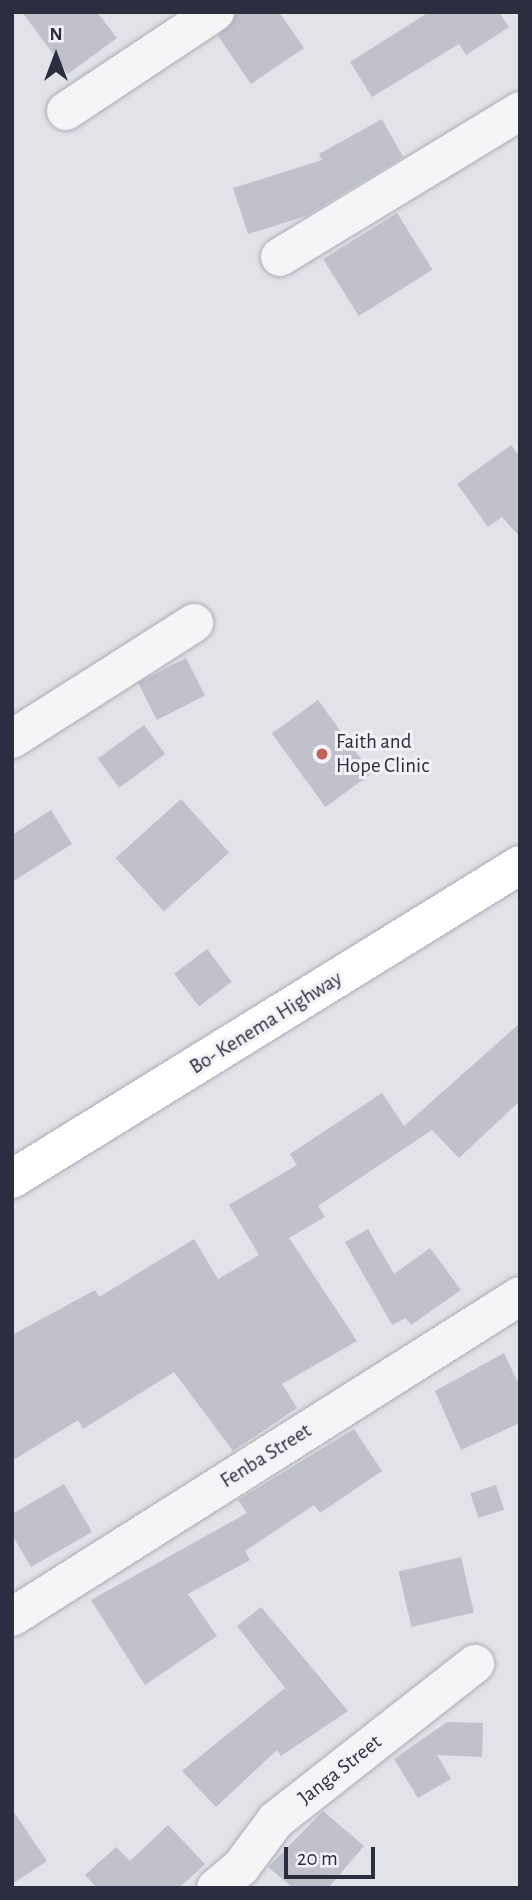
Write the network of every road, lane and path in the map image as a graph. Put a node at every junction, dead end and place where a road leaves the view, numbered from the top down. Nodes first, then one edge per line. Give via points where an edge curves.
1 (215, 12) edge
2 (66, 111) dead end
3 (520, 111) edge
4 (280, 257) dead end
5 (194, 623) dead end
6 (12, 739) edge
7 (520, 865) edge
8 (12, 1180) edge
9 (520, 1296) edge
10 (12, 1617) edge
11 (475, 1664) dead end
12 (216, 1888) edge

1 - 2 street
3 - 4 street
5 - 6 street
7 - 8 highway, Bo- Kenema Highway
9 - 10 street, Fenba Street
11 - 12 street, Janga Street via 276,1820 241,1867

